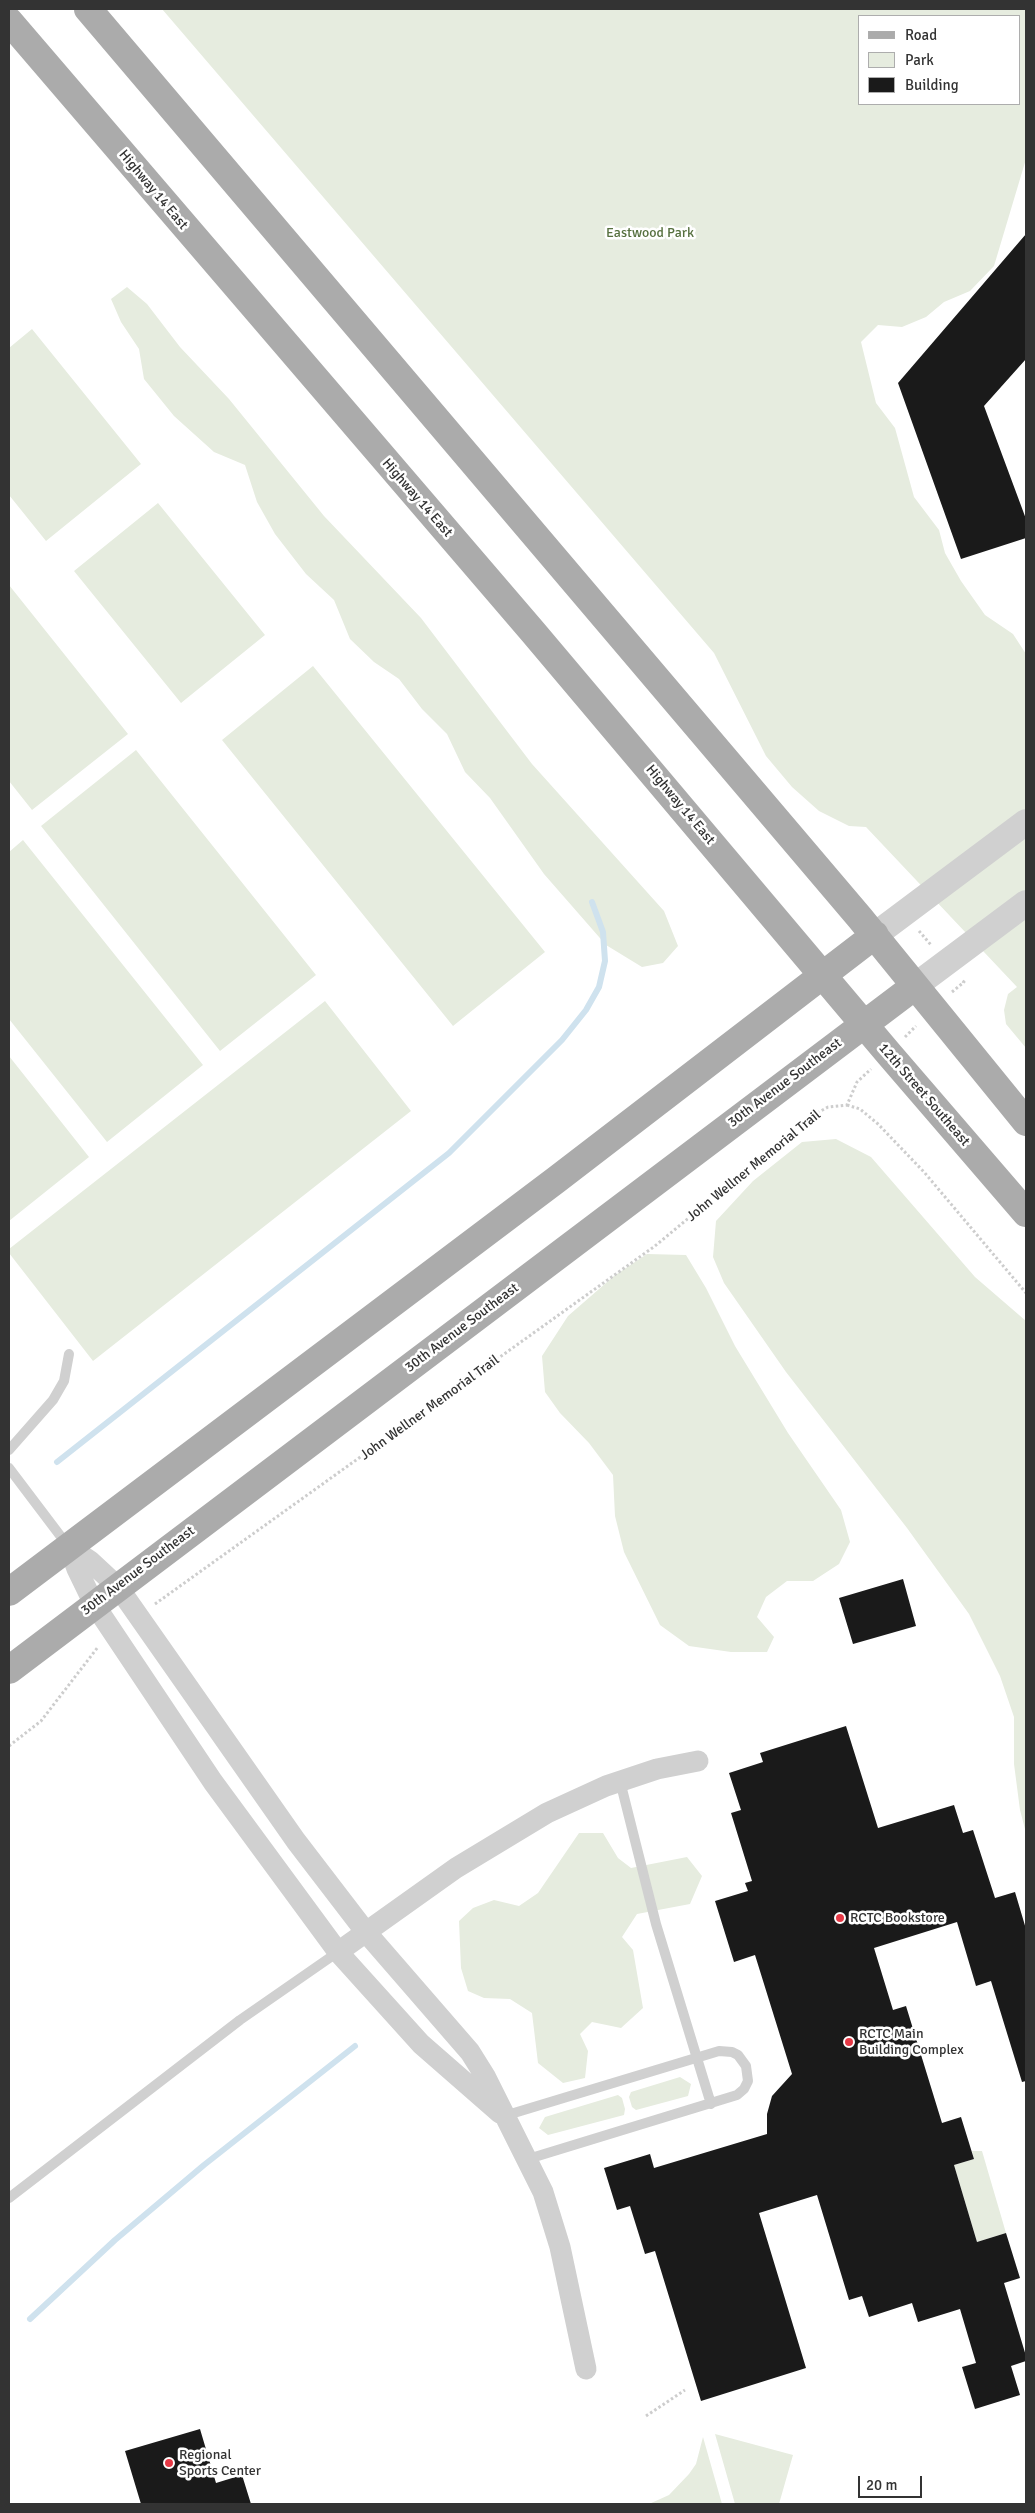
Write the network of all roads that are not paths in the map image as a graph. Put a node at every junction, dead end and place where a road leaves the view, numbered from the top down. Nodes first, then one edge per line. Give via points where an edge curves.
1 (88, 9) edge
2 (9, 21) edge
3 (1026, 822) edge
4 (1026, 903) edge
5 (874, 935) junction
6 (824, 976) junction
7 (915, 986) junction
8 (864, 1024) junction
9 (1026, 1122) edge
10 (1026, 1213) edge
11 (69, 1354) dead end
12 (9, 1450) edge
13 (9, 1468) edge
14 (69, 1547) junction
15 (118, 1587) junction
16 (9, 1592) edge
17 (94, 1604) junction
18 (9, 1670) edge
19 (698, 1761) dead end
20 (620, 1781) junction
21 (365, 1931) junction
22 (338, 1952) junction
23 (697, 2058) junction
24 (711, 2104) junction
25 (504, 2116) junction
26 (528, 2158) junction
27 (9, 2198) edge
28 (586, 2369) dead end

1 - 5 main road
2 - 6 main road, Highway 14 East
3 - 5 street
4 - 7 street
5 - 6 main road
5 - 7 main road
6 - 8 main road, 12th Street Southeast
6 - 14 main road
7 - 8 main road, 30th Avenue Southeast
7 - 9 main road
8 - 10 main road, 12th Street Southeast
8 - 15 main road, 30th Avenue Southeast
11 - 12 lane via 64,1381 53,1400
13 - 14 lane
14 - 15 street
14 - 16 main road
14 - 17 street
15 - 17 main road, 30th Avenue Southeast
15 - 21 street via 240,1763
17 - 18 main road, 30th Avenue Southeast
17 - 22 street via 213,1782
19 - 20 street
20 - 21 street via 547,1813 456,1868
20 - 23 lane via 656,1924
21 - 22 street
21 - 25 street via 470,2052
22 - 25 street via 421,2044
22 - 27 lane via 240,2020
23 - 24 lane
23 - 24 lane via 725,2050 738,2054 746,2066 748,2081 744,2089 737,2095
23 - 25 lane
24 - 26 lane
25 - 26 street
26 - 28 street via 543,2192 560,2247

